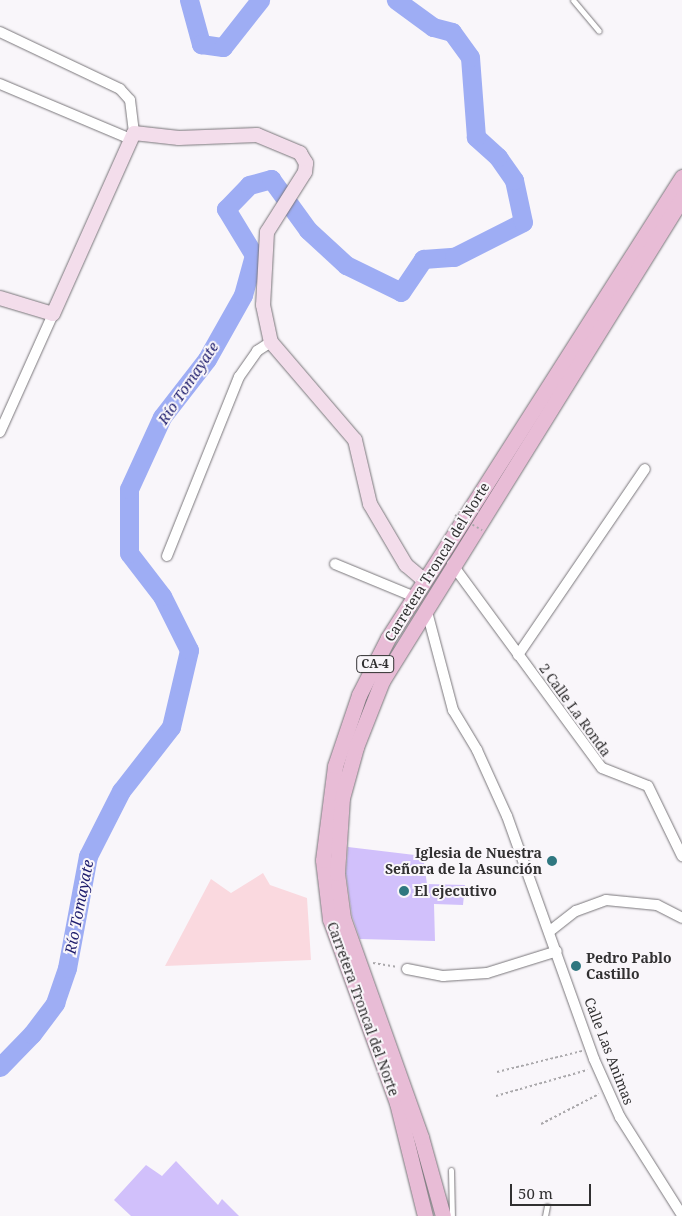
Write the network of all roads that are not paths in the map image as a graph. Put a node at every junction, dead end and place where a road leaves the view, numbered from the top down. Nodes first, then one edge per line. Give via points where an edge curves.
1 (573, 0) edge
2 (599, 31) dead end
3 (0, 32) edge
4 (0, 84) edge
5 (133, 136) junction
6 (682, 176) edge
7 (682, 198) edge
8 (0, 298) edge
9 (53, 314) junction
10 (271, 342) junction
11 (0, 432) edge
12 (645, 468) dead end
13 (166, 556) dead end
14 (335, 564) dead end
15 (452, 564) junction
16 (425, 581) junction
17 (420, 602) junction
18 (518, 655) junction
19 (682, 856) edge
20 (682, 918) edge
21 (550, 931) junction
22 (556, 951) junction
23 (407, 969) road end
24 (451, 1170) dead end
25 (547, 1206) dead end
26 (682, 1215) edge
27 (425, 1216) edge
28 (443, 1216) edge
29 (452, 1216) edge
30 (545, 1216) edge

1 - 2 lane
3 - 5 street via 120,88 130,100
4 - 5 street
5 - 9 street
5 - 10 street via 264,136 304,158 302,178 267,232 263,305
6 - 16 main road, Carretera Troncal del Norte / CA-4
7 - 15 main road, Carretera Troncal del Norte / CA-4
8 - 9 street
9 - 11 street
10 - 13 street via 253,356 240,378
10 - 16 street via 355,440 370,504 406,565
12 - 18 street
14 - 17 street
15 - 17 main road, Carretera Troncal del Norte / CA-4
15 - 18 street, 2 Calle La Ronda
16 - 17 main road, Carretera Troncal del Norte / CA-4
17 - 21 street, Calle Las Animas via 453,710 477,750 507,816
17 - 27 main road, Carretera Troncal del Norte / CA-4 via 388,638 347,726 331,786 323,860 337,944 398,1103
17 - 28 main road, Carretera Troncal del Norte / CA-4 via 371,705 342,798 338,890 356,959 421,1137
18 - 19 street, 2 Calle La Ronda via 602,768 648,786
20 - 21 street via 657,905 606,900 576,911
21 - 22 street, Calle Las Animas
22 - 23 street via 487,973 443,976
22 - 26 street, Calle Las Animas via 590,1048 620,1117
24 - 29 lane
25 - 30 lane

